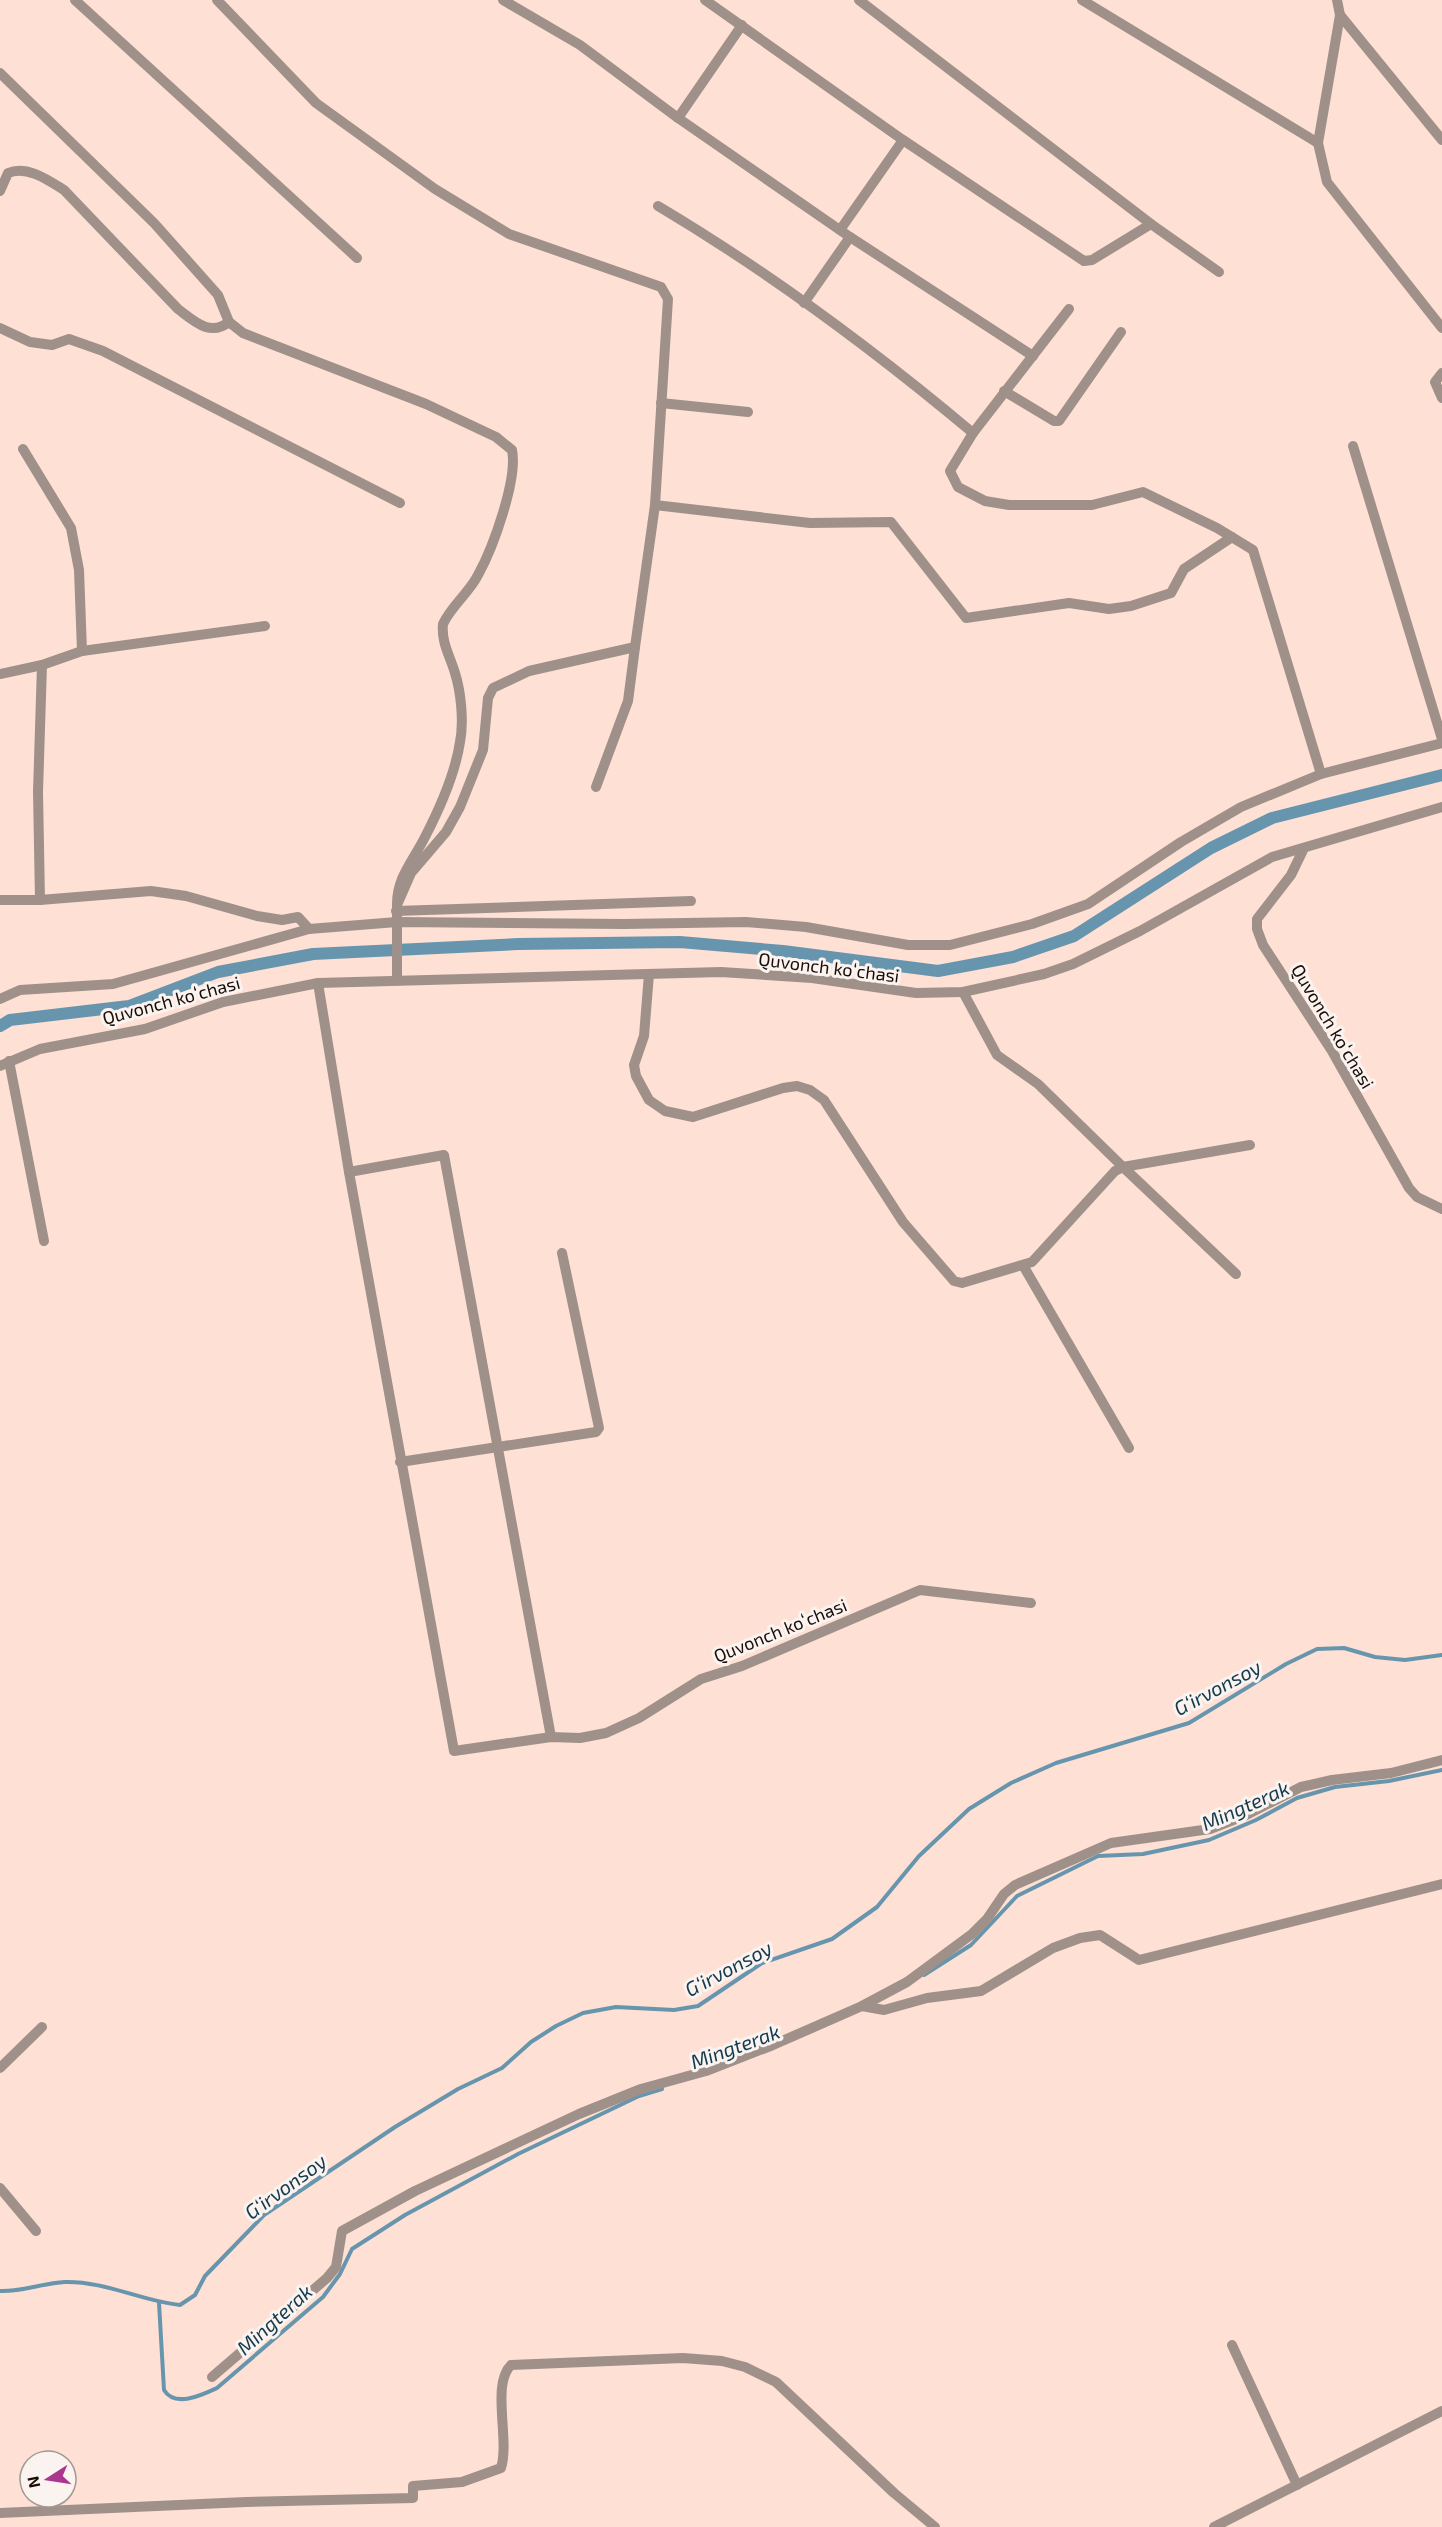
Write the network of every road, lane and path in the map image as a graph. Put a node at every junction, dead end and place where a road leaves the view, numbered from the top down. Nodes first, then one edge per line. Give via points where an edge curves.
1 (75, 0) edge
2 (217, 0) edge
3 (503, 0) edge
4 (705, 0) edge
5 (858, 0) edge
6 (1082, 0) edge
7 (1337, 0) edge
8 (1340, 15) junction
9 (742, 25) junction
10 (0, 73) edge
11 (678, 118) junction
12 (903, 140) junction
13 (1442, 140) edge
14 (1318, 143) junction
15 (0, 191) edge
16 (658, 206) dead end
17 (1151, 224) junction
18 (840, 230) junction
19 (850, 237) junction
20 (357, 258) dead end
21 (1219, 272) dead end
22 (804, 303) junction
23 (1069, 309) dead end
24 (229, 322) junction
25 (0, 328) edge
26 (1442, 328) edge
27 (1120, 332) dead end
28 (1033, 356) junction
29 (1442, 373) edge
30 (1004, 391) junction
31 (1442, 398) edge
32 (661, 403) junction
33 (748, 412) dead end
34 (973, 433) junction
35 (1353, 446) dead end
36 (23, 449) dead end
37 (400, 503) dead end
38 (655, 505) junction
39 (1232, 537) junction
40 (266, 626) dead end
41 (635, 647) junction
42 (82, 651) junction
43 (42, 666) junction
44 (0, 674) edge
45 (1442, 741) edge
46 (1321, 774) junction
47 (596, 787) dead end
48 (1442, 807) edge
49 (1304, 848) junction
50 (0, 900) edge
51 (40, 900) junction
52 (691, 901) dead end
53 (397, 912) junction
54 (309, 929) junction
55 (650, 974) junction
56 (397, 980) junction
57 (318, 983) junction
58 (963, 992) junction
59 (0, 999) edge
60 (4, 1063) edge
61 (1250, 1145) dead end
62 (1123, 1167) junction
63 (349, 1172) junction
64 (1442, 1209) edge
65 (44, 1241) dead end
66 (562, 1253) dead end
67 (1024, 1267) junction
68 (1236, 1274) dead end
69 (497, 1447) junction
70 (1129, 1448) dead end
71 (400, 1462) junction
72 (1031, 1603) dead end
73 (551, 1737) junction
74 (1442, 1760) edge
75 (1442, 1884) edge
76 (862, 2006) junction
77 (42, 2027) dead end
78 (0, 2068) edge
79 (0, 2188) edge
80 (36, 2231) dead end
81 (1232, 2345) dead end
82 (212, 2378) dead end
83 (1442, 2411) edge
84 (1297, 2484) junction
85 (0, 2513) edge
86 (935, 2527) edge
87 (1214, 2527) edge

1 - 20 street
2 - 32 street via 316,103 435,189 509,234 661,287 668,299
3 - 11 street via 580,45
4 - 9 street
5 - 17 street
6 - 14 street
7 - 8 street
8 - 13 street
8 - 14 street
9 - 11 street
9 - 12 street
10 - 24 street via 154,223 218,295
11 - 18 street
12 - 17 street via 1084,261
12 - 18 street
14 - 26 street via 1327,182
15 - 24 street via 8,173 17,169 44,178 64,190 178,309 211,329
16 - 22 street
17 - 21 street
18 - 19 street
19 - 22 street
19 - 28 street
22 - 34 street via 903,374
23 - 28 street
24 - 53 street via 243,333 426,404 496,437 512,450 515,463 496,534 478,576 443,624 445,647 456,675 461,740 438,808 397,890
25 - 37 street via 30,342 52,345 69,339 103,351
27 - 30 street via 1059,421
28 - 30 street
29 - 31 street via 1435,382
30 - 34 street
32 - 33 street
32 - 38 street
34 - 39 street via 950,471 958,487 985,501 1092,506 1143,492
35 - 45 street
36 - 42 street via 71,528 79,570
38 - 39 street via 810,524 891,522 966,618 1069,603 1109,609 1131,606 1171,593 1184,568
38 - 41 street
39 - 46 street via 1253,550
40 - 42 street
41 - 47 street via 628,701
41 - 53 street via 529,671 493,688 488,698 483,750 460,807 446,832 411,873
42 - 43 street
43 - 44 street
43 - 51 street via 38,782
45 - 46 street
46 - 53 street via 1241,807 1088,904 1032,924 950,945 908,945 806,927 746,922 612,924
48 - 49 street, Quvonch koʻchasi
49 - 58 street, Quvonch koʻchasi via 1272,857 1073,964 1044,975
49 - 64 street, Quvonch koʻchasi via 1291,875 1257,919 1263,945 1332,1051 1409,1188 1423,1201
50 - 51 street
51 - 54 street via 151,891 174,893 257,916 282,920 298,917
52 - 53 street
53 - 54 street
53 - 56 street
54 - 59 street via 113,984 20,990
55 - 56 street, Quvonch koʻchasi
55 - 58 street, Quvonch koʻchasi via 721,972 812,978 915,993
55 - 67 street via 644,1036 634,1065 649,1100 665,1111 693,1117 783,1088 797,1086 810,1090 833,1110 903,1222 954,1281 962,1283
56 - 57 street, Quvonch koʻchasi
57 - 60 street, Quvonch koʻchasi via 254,995 145,1029 40,1049
57 - 63 street, Quvonch koʻchasi
58 - 62 street via 997,1055 1038,1084
60 - 65 street
61 - 62 street
62 - 67 street
62 - 68 street
63 - 69 street via 444,1155
63 - 71 street, Quvonch koʻchasi
66 - 69 street via 599,1428 596,1432
67 - 70 street
69 - 71 street
69 - 73 street
71 - 73 street, Quvonch koʻchasi via 454,1751
72 - 73 street, Quvonch koʻchasi via 920,1590 742,1666 700,1679 639,1718 606,1733 580,1738
74 - 76 street via 1391,1773 1301,1787 1209,1829 1110,1843 1077,1856 1015,1885 972,1934 907,1982
75 - 76 street via 1139,1959 1100,1935 1080,1938 1034,1958 981,1991 927,1998 884,2010
76 - 82 street via 706,2071 641,2089 579,2114 415,2191 342,2231 336,2267 327,2278
77 - 78 street
79 - 80 street
81 - 84 street
83 - 84 street
84 - 87 street
85 - 86 street via 413,2498 413,2486 462,2482 501,2468 505,2455 501,2382 511,2365 683,2358 722,2361 776,2382

